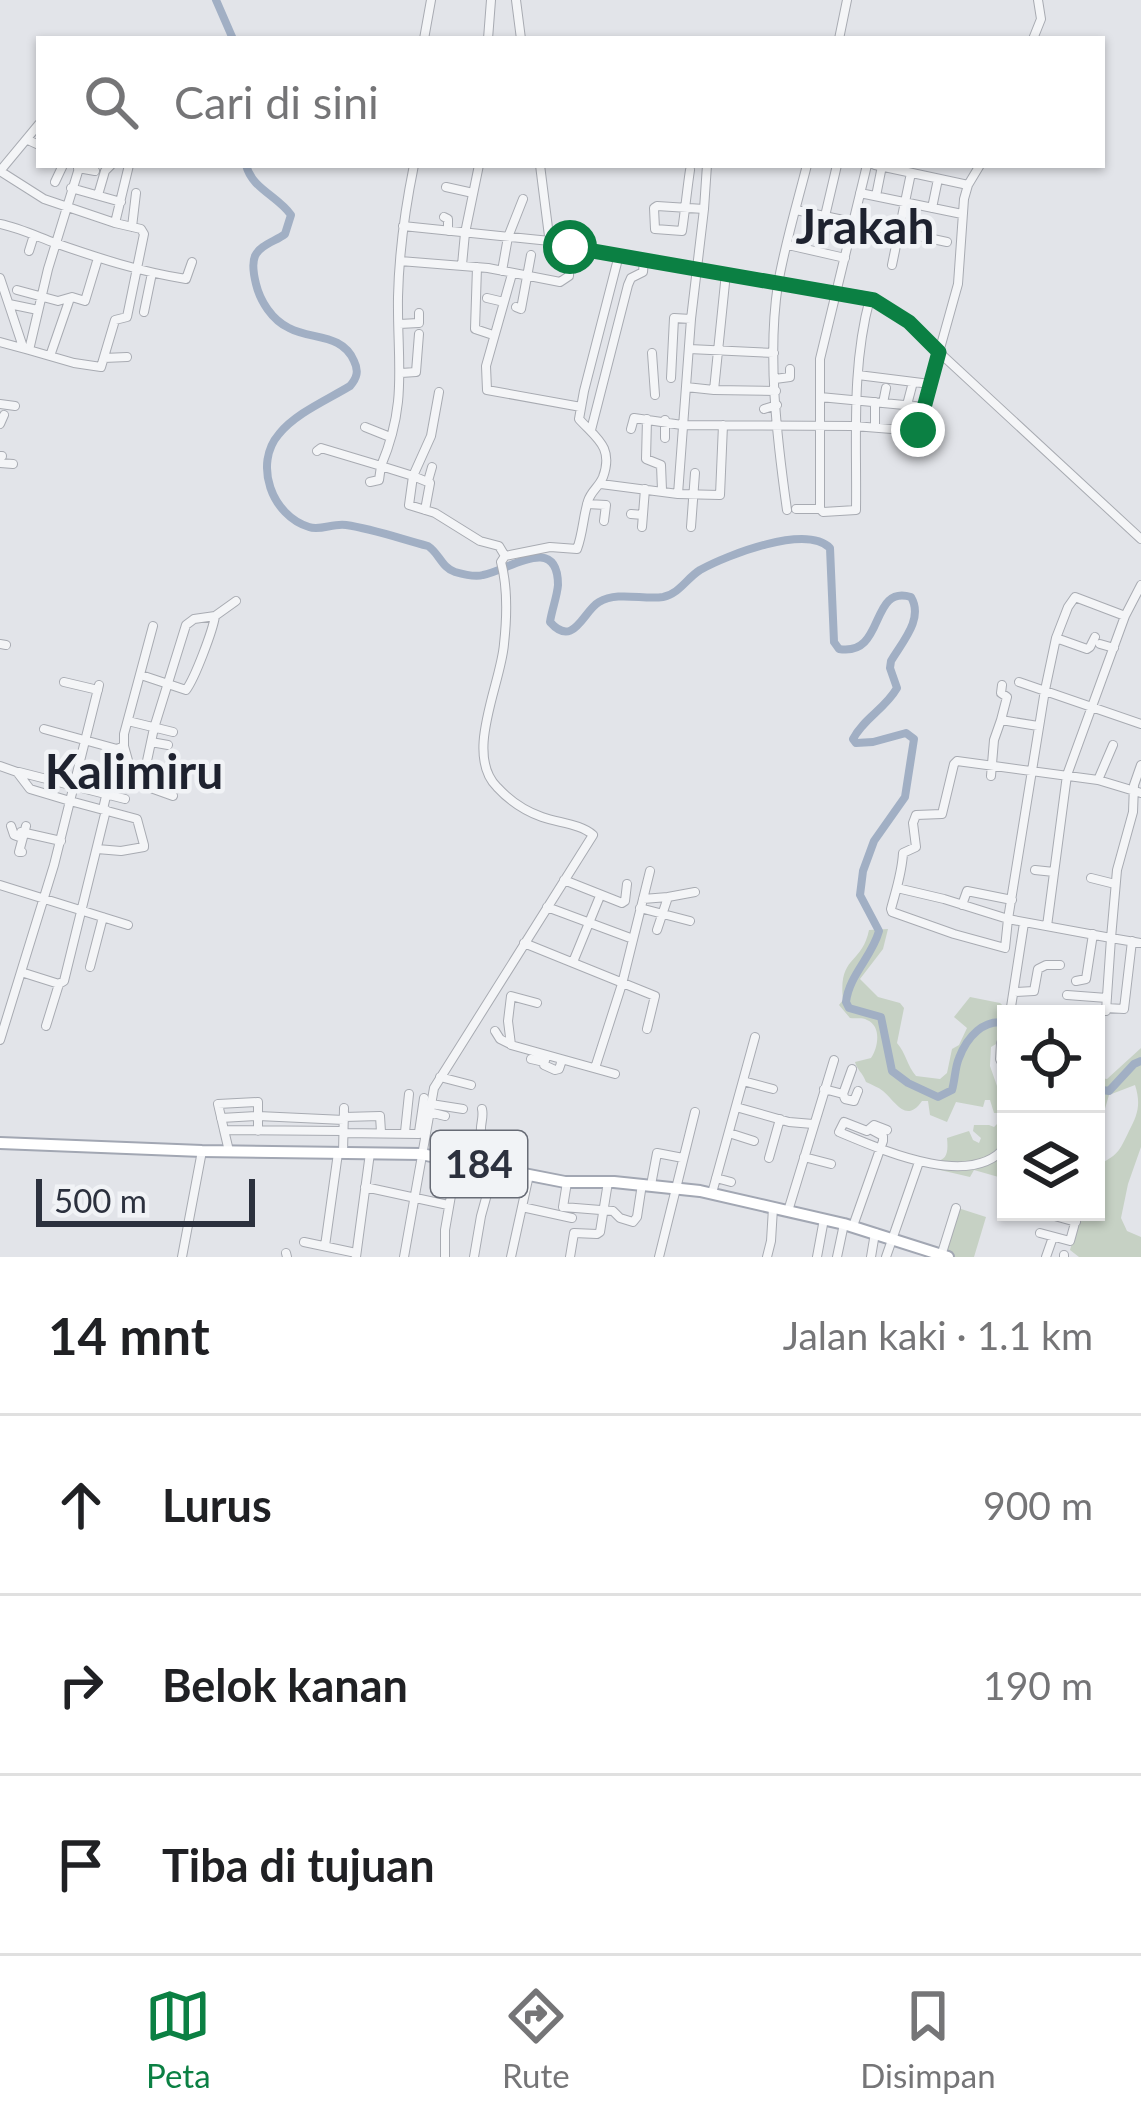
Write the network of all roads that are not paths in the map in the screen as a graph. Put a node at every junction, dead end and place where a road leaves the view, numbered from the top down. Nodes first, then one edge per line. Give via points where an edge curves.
1 (431, 0) edge
2 (491, 0) edge
3 (516, 0) edge
4 (847, 0) edge
5 (1038, 0) edge
6 (425, 36) edge
7 (488, 36) edge
8 (521, 36) edge
9 (840, 36) edge
10 (1034, 36) edge
11 (36, 128) edge
12 (28, 140) junction
13 (36, 144) edge
14 (62, 168) edge
15 (79, 168) edge
16 (83, 168) edge
17 (108, 168) edge
18 (128, 168) edge
19 (413, 168) edge
20 (478, 168) edge
21 (540, 168) edge
22 (707, 168) edge
23 (806, 168) edge
24 (836, 168) edge
25 (874, 168) edge
26 (875, 168) edge
27 (885, 168) edge
28 (978, 168) edge
29 (690, 170) dead end
30 (95, 171) dead end
31 (910, 173) junction
32 (938, 179) junction
33 (56, 182) dead end
34 (688, 184) junction
35 (705, 185) junction
36 (968, 185) junction
37 (446, 187) dead end
38 (71, 188) junction
39 (136, 193) dead end
40 (473, 193) junction
41 (860, 193) junction
42 (98, 196) junction
43 (876, 196) junction
44 (523, 200) dead end
45 (121, 202) junction
46 (905, 202) junction
47 (65, 206) junction
48 (685, 207) junction
49 (704, 208) junction
50 (932, 208) junction
51 (796, 210) junction
52 (962, 214) junction
53 (826, 216) junction
54 (444, 217) dead end
55 (115, 223) junction
56 (0, 224) edge
57 (854, 224) junction
58 (403, 226) junction
59 (132, 227) junction
60 (448, 231) junction
61 (899, 232) junction
62 (465, 233) junction
63 (34, 235) junction
64 (508, 238) junction
65 (550, 241) junction
66 (947, 242) dead end
67 (56, 243) junction
68 (788, 245) junction
69 (570, 247) junction
70 (28, 251) dead end
71 (531, 255) dead end
72 (619, 255) junction
73 (98, 258) junction
74 (845, 258) junction
75 (644, 260) junction
76 (399, 261) junction
77 (192, 262) dead end
78 (892, 265) dead end
79 (462, 266) junction
80 (477, 267) junction
81 (698, 268) junction
82 (137, 269) junction
83 (507, 272) junction
84 (152, 273) junction
85 (726, 273) junction
86 (527, 277) junction
87 (0, 278) edge
88 (778, 283) junction
89 (16, 290) dead end
90 (837, 292) junction
91 (42, 297) junction
92 (70, 298) junction
93 (488, 298) dead end
94 (870, 298) junction
95 (504, 302) junction
96 (9, 304) junction
97 (522, 309) dead end
98 (38, 310) junction
99 (144, 312) dead end
100 (419, 313) dead end
101 (13, 318) junction
102 (691, 319) junction
103 (34, 322) junction
104 (399, 324) junction
105 (419, 334) dead end
106 (493, 335) junction
107 (0, 341) edge
108 (27, 349) junction
109 (689, 349) junction
110 (718, 351) junction
111 (939, 352) junction
112 (652, 353) dead end
113 (774, 353) junction
114 (50, 356) junction
115 (127, 357) dead end
116 (104, 358) junction
117 (790, 369) dead end
118 (401, 374) junction
119 (858, 375) junction
120 (655, 377) junction
121 (671, 378) junction
122 (776, 379) junction
123 (913, 382) junction
124 (686, 383) junction
125 (930, 384) junction
126 (886, 388) dead end
127 (714, 390) junction
128 (776, 391) junction
129 (439, 392) dead end
130 (655, 395) dead end
131 (820, 397) junction
132 (856, 401) junction
133 (879, 403) junction
134 (0, 404) edge
135 (777, 405) junction
136 (908, 405) junction
137 (15, 406) dead end
138 (581, 407) junction
139 (925, 407) junction
140 (764, 409) dead end
141 (647, 419) junction
142 (665, 421) junction
143 (682, 424) junction
144 (723, 424) junction
145 (778, 424) junction
146 (822, 425) junction
147 (854, 426) junction
148 (875, 427) junction
149 (365, 428) dead end
150 (631, 429) dead end
151 (591, 430) junction
152 (390, 437) junction
153 (664, 438) dead end
154 (317, 451) dead end
155 (1, 458) edge
156 (13, 464) dead end
157 (381, 466) junction
158 (432, 467) dead end
159 (694, 473) dead end
160 (413, 476) junction
161 (370, 482) dead end
162 (428, 482) junction
163 (601, 484) junction
164 (645, 489) junction
165 (662, 490) junction
166 (678, 494) junction
167 (693, 495) junction
168 (587, 504) junction
169 (820, 509) junction
170 (425, 510) junction
171 (631, 514) dead end
172 (643, 515) junction
173 (604, 521) dead end
174 (642, 527) dead end
175 (691, 527) dead end
176 (1141, 539) edge
177 (503, 560) junction
178 (1141, 585) edge
179 (236, 601) dead end
180 (214, 616) junction
181 (1125, 616) junction
182 (153, 626) dead end
183 (1056, 638) junction
184 (1114, 648) junction
185 (141, 675) junction
186 (64, 682) dead end
187 (1019, 682) dead end
188 (167, 683) junction
189 (1002, 685) dead end
190 (1045, 690) junction
191 (1093, 706) junction
192 (1001, 720) junction
193 (128, 721) junction
194 (1141, 724) edge
195 (1038, 726) junction
196 (154, 728) junction
197 (44, 729) dead end
198 (173, 732) dead end
199 (85, 740) junction
200 (151, 742) junction
201 (168, 745) dead end
202 (1114, 746) dead end
203 (122, 749) junction
204 (147, 754) junction
205 (1141, 765) edge
206 (0, 766) edge
207 (992, 771) junction
208 (1030, 771) junction
209 (17, 772) junction
210 (1067, 775) junction
211 (1098, 780) junction
212 (139, 783) junction
213 (74, 785) junction
214 (11, 786) dead end
215 (27, 788) junction
216 (1137, 792) edge
217 (106, 794) junction
218 (173, 796) dead end
219 (125, 799) dead end
220 (70, 801) junction
221 (105, 809) junction
222 (1136, 819) edge
223 (11, 826) dead end
224 (23, 832) junction
225 (61, 841) junction
226 (97, 849) junction
227 (22, 852) dead end
228 (1035, 869) dead end
229 (650, 871) dead end
230 (1005, 871) dead end
231 (1054, 872) junction
232 (1017, 873) junction
233 (1091, 878) dead end
234 (564, 880) junction
235 (627, 884) dead end
236 (1115, 884) junction
237 (0, 885) edge
238 (897, 888) junction
239 (695, 892) dead end
240 (600, 896) junction
241 (668, 898) junction
242 (43, 899) junction
243 (1012, 900) junction
244 (642, 904) junction
245 (962, 905) junction
246 (547, 907) junction
247 (83, 910) junction
248 (662, 914) junction
249 (103, 917) junction
250 (1008, 919) junction
251 (690, 921) dead end
252 (1024, 923) junction
253 (589, 924) junction
254 (128, 926) dead end
255 (1047, 926) junction
256 (657, 930) dead end
257 (1093, 934) junction
258 (1111, 938) junction
259 (633, 939) junction
260 (1136, 942) edge
261 (524, 943) junction
262 (574, 962) junction
263 (1060, 965) dead end
264 (90, 967) dead end
265 (21, 972) junction
266 (1076, 981) dead end
267 (59, 984) junction
268 (622, 984) junction
269 (494, 990) junction
270 (1014, 992) junction
271 (1066, 995) dead end
272 (511, 996) junction
273 (537, 1003) dead end
274 (1011, 1005) edge
275 (1106, 1006) junction
276 (46, 1026) dead end
277 (647, 1029) dead end
278 (495, 1031) dead end
279 (755, 1037) dead end
280 (0, 1040) edge
281 (509, 1043) junction
282 (531, 1059) dead end
283 (545, 1059) junction
284 (834, 1060) dead end
285 (596, 1068) junction
286 (852, 1070) dead end
287 (615, 1074) dead end
288 (440, 1077) junction
289 (742, 1081) junction
290 (471, 1085) dead end
291 (773, 1089) dead end
292 (824, 1089) junction
293 (858, 1091) dead end
294 (409, 1094) dead end
295 (843, 1094) junction
296 (428, 1105) junction
297 (736, 1107) junction
298 (464, 1109) dead end
299 (482, 1109) dead end
300 (695, 1112) dead end
301 (258, 1116) junction
302 (445, 1116) dead end
303 (283, 1117) junction
304 (221, 1118) junction
305 (780, 1119) junction
306 (343, 1122) junction
307 (812, 1124) junction
308 (224, 1130) junction
309 (254, 1131) junction
310 (283, 1131) junction
311 (327, 1131) junction
312 (376, 1132) junction
313 (402, 1132) junction
314 (729, 1132) junction
315 (419, 1134) junction
316 (754, 1141) dead end
317 (0, 1142) edge
318 (881, 1149) junction
319 (202, 1151) junction
320 (229, 1151) junction
321 (249, 1151) junction
322 (282, 1152) junction
323 (336, 1153) junction
324 (397, 1153) junction
325 (371, 1154) junction
326 (418, 1154) junction
327 (997, 1156) edge
328 (769, 1157) dead end
329 (803, 1157) junction
330 (682, 1158) junction
331 (458, 1160) junction
332 (919, 1162) junction
333 (831, 1164) dead end
334 (488, 1166) junction
335 (529, 1175) junction
336 (716, 1178) junction
337 (567, 1182) junction
338 (608, 1182) junction
339 (731, 1183) dead end
340 (646, 1184) junction
341 (364, 1187) junction
342 (676, 1187) junction
343 (712, 1193) junction
344 (414, 1198) junction
345 (448, 1205) junction
346 (522, 1207) junction
347 (772, 1208) junction
348 (956, 1208) dead end
349 (605, 1211) junction
350 (788, 1211) junction
351 (572, 1218) dead end
352 (824, 1219) junction
353 (1076, 1221) edge
354 (848, 1225) junction
355 (875, 1233) junction
356 (1040, 1233) dead end
357 (1053, 1237) junction
358 (892, 1239) junction
359 (304, 1242) dead end
360 (325, 1246) junction
361 (356, 1255) edge
362 (944, 1256) edge
363 (182, 1257) edge
364 (404, 1257) edge
365 (445, 1257) edge
366 (474, 1257) edge
367 (511, 1257) edge
368 (570, 1257) edge
369 (659, 1257) edge
370 (767, 1257) edge
371 (817, 1257) edge
372 (837, 1257) edge
373 (871, 1257) edge
374 (886, 1257) edge
375 (1046, 1257) edge

1 - 6 street
2 - 7 street
3 - 8 street
4 - 9 street
5 - 10 street
11 - 12 street
12 - 13 street
12 - 47 street via 0,171
14 - 33 street
15 - 38 street
16 - 30 street
17 - 42 street
18 - 45 street
19 - 58 street
20 - 40 street
21 - 65 street
22 - 35 street
23 - 51 street
24 - 53 street
25 - 41 street
26 - 43 street
27 - 31 street
28 - 36 street
29 - 34 street
31 - 32 street
31 - 46 street
32 - 36 street
32 - 50 street
34 - 35 street
34 - 48 street
35 - 49 street
36 - 52 street
37 - 40 street
38 - 42 street
38 - 47 street
39 - 59 street
40 - 62 street
41 - 43 street
41 - 57 street
42 - 45 street
43 - 46 street
44 - 64 street
45 - 55 street
46 - 50 street
46 - 61 street
47 - 55 street
47 - 67 street
48 - 48 street via 656,206 655,229 682,231
48 - 49 street
49 - 81 street
50 - 52 street
51 - 53 street
51 - 68 street
52 - 111 street via 958,284
53 - 57 street
54 - 60 street
55 - 59 street
56 - 63 street
57 - 61 street
57 - 74 street
58 - 60 street
58 - 76 street
59 - 82 street via 144,232
60 - 62 street
61 - 66 street
61 - 78 street
62 - 64 street
62 - 79 street
63 - 67 street
63 - 70 street
64 - 65 street
64 - 83 street
65 - 69 street
67 - 73 street
67 - 91 street
68 - 74 street
68 - 88 street
69 - 72 street
69 - 86 street via 566,280
71 - 86 street
72 - 75 street
72 - 138 street
73 - 82 street
73 - 92 street via 87,300
74 - 90 street
75 - 81 street
75 - 151 street via 628,285
76 - 79 street
76 - 104 street
77 - 84 street via 186,279
79 - 80 street
80 - 83 street
80 - 106 street via 475,329
81 - 85 street
81 - 102 street
82 - 84 street
82 - 116 street via 127,318 115,320
83 - 86 street
83 - 95 street
84 - 99 street
85 - 88 street
85 - 110 street
86 - 97 street
87 - 96 street
88 - 90 street
88 - 113 street
89 - 91 street
90 - 94 street
90 - 131 street via 820,359
91 - 92 street
91 - 98 street
92 - 114 street
93 - 95 street
94 - 111 street via 921,330
94 - 119 street
95 - 106 street
96 - 98 street
96 - 101 street
98 - 103 street
100 - 104 street via 419,323
101 - 103 street
101 - 108 street
102 - 109 street
102 - 121 street via 674,319
103 - 108 street
104 - 118 street
105 - 118 street via 416,373
106 - 138 street via 487,390
107 - 108 street
108 - 114 street
109 - 110 street
109 - 124 street
110 - 113 street
110 - 127 street
111 - 125 street
111 - 176 street
112 - 120 street
113 - 122 street
114 - 116 street via 97,368
115 - 116 street
117 - 122 street via 790,377
118 - 152 street
119 - 123 street
119 - 132 street
120 - 121 street
120 - 130 street
121 - 124 street
122 - 128 street
123 - 125 street
123 - 136 street
124 - 127 street
124 - 143 street
125 - 139 street
126 - 133 street
127 - 128 street
128 - 135 street
129 - 160 street
131 - 132 street
131 - 146 street
132 - 133 street
132 - 147 street
133 - 136 street
133 - 148 street
134 - 137 street
135 - 140 street
135 - 145 street
136 - 139 street
138 - 151 street via 580,421
139 - 148 street via 917,431
141 - 142 street
141 - 150 street via 633,418
141 - 165 street via 646,458 661,465
142 - 143 street
142 - 153 street
143 - 144 street
143 - 166 street
144 - 145 street
144 - 167 street via 721,493
145 - 146 street
145 - 169 street via 791,510
146 - 147 street
146 - 169 street
147 - 148 street
147 - 169 street via 856,510
149 - 152 street
151 - 163 street via 604,451
152 - 157 street
154 - 157 street
155 - 156 street
157 - 160 street
157 - 161 street via 379,480
158 - 162 street
159 - 167 street
160 - 162 street
160 - 170 street via 408,503
162 - 170 street
163 - 164 street
163 - 168 street
164 - 165 street
164 - 172 street
165 - 166 street
166 - 167 street
167 - 175 street
168 - 173 street via 606,505
168 - 177 street via 578,549 550,547
170 - 177 street via 499,546
171 - 172 street
172 - 174 street
177 - 234 street via 505,644 483,758 489,778 514,802 592,832
178 - 181 street
179 - 180 street
180 - 188 street via 187,623
180 - 188 street via 189,688
181 - 183 street via 1072,597
181 - 184 street
182 - 185 street
183 - 184 street
183 - 190 street
184 - 191 street
185 - 188 street
185 - 193 street
186 - 199 street via 98,687
187 - 190 street
188 - 196 street
189 - 192 street
190 - 191 street
190 - 195 street
191 - 194 street
191 - 210 street
192 - 195 street
192 - 207 street
193 - 196 street
193 - 203 street
195 - 208 street
196 - 198 street
196 - 200 street
197 - 199 street
199 - 203 street
199 - 213 street
200 - 201 street
200 - 204 street
202 - 211 street
203 - 204 street
203 - 212 street
203 - 217 street
204 - 212 street
205 - 216 street
206 - 209 street
207 - 208 street
207 - 238 street via 955,762 941,814 915,817 916,847 903,853
208 - 210 street
208 - 232 street
209 - 213 street
209 - 215 street
210 - 211 street
210 - 231 street
211 - 216 street
212 - 218 street
213 - 217 street
213 - 220 street
214 - 215 street
215 - 220 street
216 - 222 street
217 - 219 street
217 - 221 street
220 - 221 street
220 - 225 street
221 - 226 street
221 - 226 street via 137,820 145,845
222 - 236 street
223 - 224 street via 14,835
224 - 225 street
224 - 227 street
225 - 242 street
226 - 247 street
228 - 231 street
229 - 244 street
230 - 232 street
231 - 255 street
232 - 243 street
233 - 236 street
234 - 240 street
234 - 246 street
235 - 240 street via 624,903
236 - 258 street
237 - 242 street
238 - 245 street
238 - 250 street via 892,912 1003,949
239 - 241 street
240 - 253 street
241 - 244 street
241 - 248 street
242 - 247 street
242 - 265 street
243 - 245 street via 967,891
243 - 250 street
244 - 248 street
244 - 259 street
245 - 250 street
246 - 253 street
246 - 261 street
247 - 249 street
247 - 267 street
248 - 251 street
248 - 256 street
249 - 254 street
249 - 264 street
250 - 252 street
252 - 255 street
252 - 270 street
253 - 259 street
253 - 262 street
255 - 257 street
257 - 258 street
257 - 266 street via 1086,979
258 - 260 street
258 - 275 street
259 - 268 street
260 - 275 street via 1124,1009
261 - 262 street
261 - 269 street
262 - 268 street
263 - 270 street via 1038,969 1034,992
265 - 267 street
265 - 280 street
267 - 276 street
268 - 277 street via 656,997
268 - 285 street
269 - 272 street
269 - 288 street
270 - 274 street
271 - 275 street
272 - 273 street
272 - 281 street
278 - 281 street
279 - 289 street
281 - 283 street
282 - 283 street
283 - 285 street
284 - 292 street
285 - 287 street
286 - 295 street
288 - 290 street
288 - 296 street
289 - 291 street
289 - 297 street
292 - 295 street
292 - 307 street
293 - 295 street via 854,1101
294 - 313 street
296 - 298 street
296 - 302 street
296 - 315 street
296 - 326 street
297 - 305 street
297 - 314 street
299 - 334 street
300 - 330 street
301 - 303 street
301 - 304 street
301 - 304 street via 258,1102 232,1102 218,1104
301 - 309 street
303 - 306 street
303 - 310 street
304 - 308 street
305 - 307 street
305 - 328 street
306 - 311 street
306 - 312 street
306 - 312 street via 381,1117
306 - 323 street
307 - 329 street
308 - 309 street
308 - 320 street
309 - 310 street
309 - 321 street
310 - 311 street
310 - 322 street
311 - 323 street
312 - 313 street
312 - 325 street
313 - 315 street
313 - 324 street
314 - 316 street
314 - 336 street
315 - 326 street
317 - 319 main road, 184
318 - 318 street via 839,1132 844,1122 887,1130
318 - 332 street
318 - 354 street
319 - 320 main road, 184
319 - 363 street
320 - 321 main road, 184
321 - 322 main road, 184
322 - 323 main road, 184
323 - 325 main road, 184
323 - 360 street
324 - 325 main road, 184
324 - 326 main road, 184
325 - 341 street
326 - 331 main road, 184
326 - 344 street
327 - 332 street
329 - 333 street
329 - 350 street
330 - 340 street via 657,1153
330 - 342 street
331 - 334 main road, 184
331 - 345 street
332 - 358 street
334 - 335 main road, 184
334 - 366 street
335 - 337 main road, 184
335 - 346 street
336 - 339 street
336 - 343 street
337 - 338 main road, 184
337 - 349 street via 563,1208
338 - 340 main road, 184
338 - 349 street
340 - 342 main road, 184
340 - 349 street via 635,1222
341 - 344 street
341 - 361 street
342 - 343 main road, 184
342 - 369 street
343 - 347 main road, 184
344 - 345 street
344 - 364 street
345 - 365 street
346 - 351 street
346 - 367 street
347 - 350 main road, 184
347 - 370 street
348 - 362 street
349 - 368 street via 598,1234 573,1234
350 - 352 main road, 184
352 - 354 main road, 184
352 - 371 street
353 - 357 street via 1071,1240
354 - 355 main road, 184
354 - 372 street
355 - 358 main road, 184
355 - 373 street
356 - 357 street
357 - 375 street
358 - 362 main road, 184
358 - 374 street
359 - 360 street
360 - 361 street

